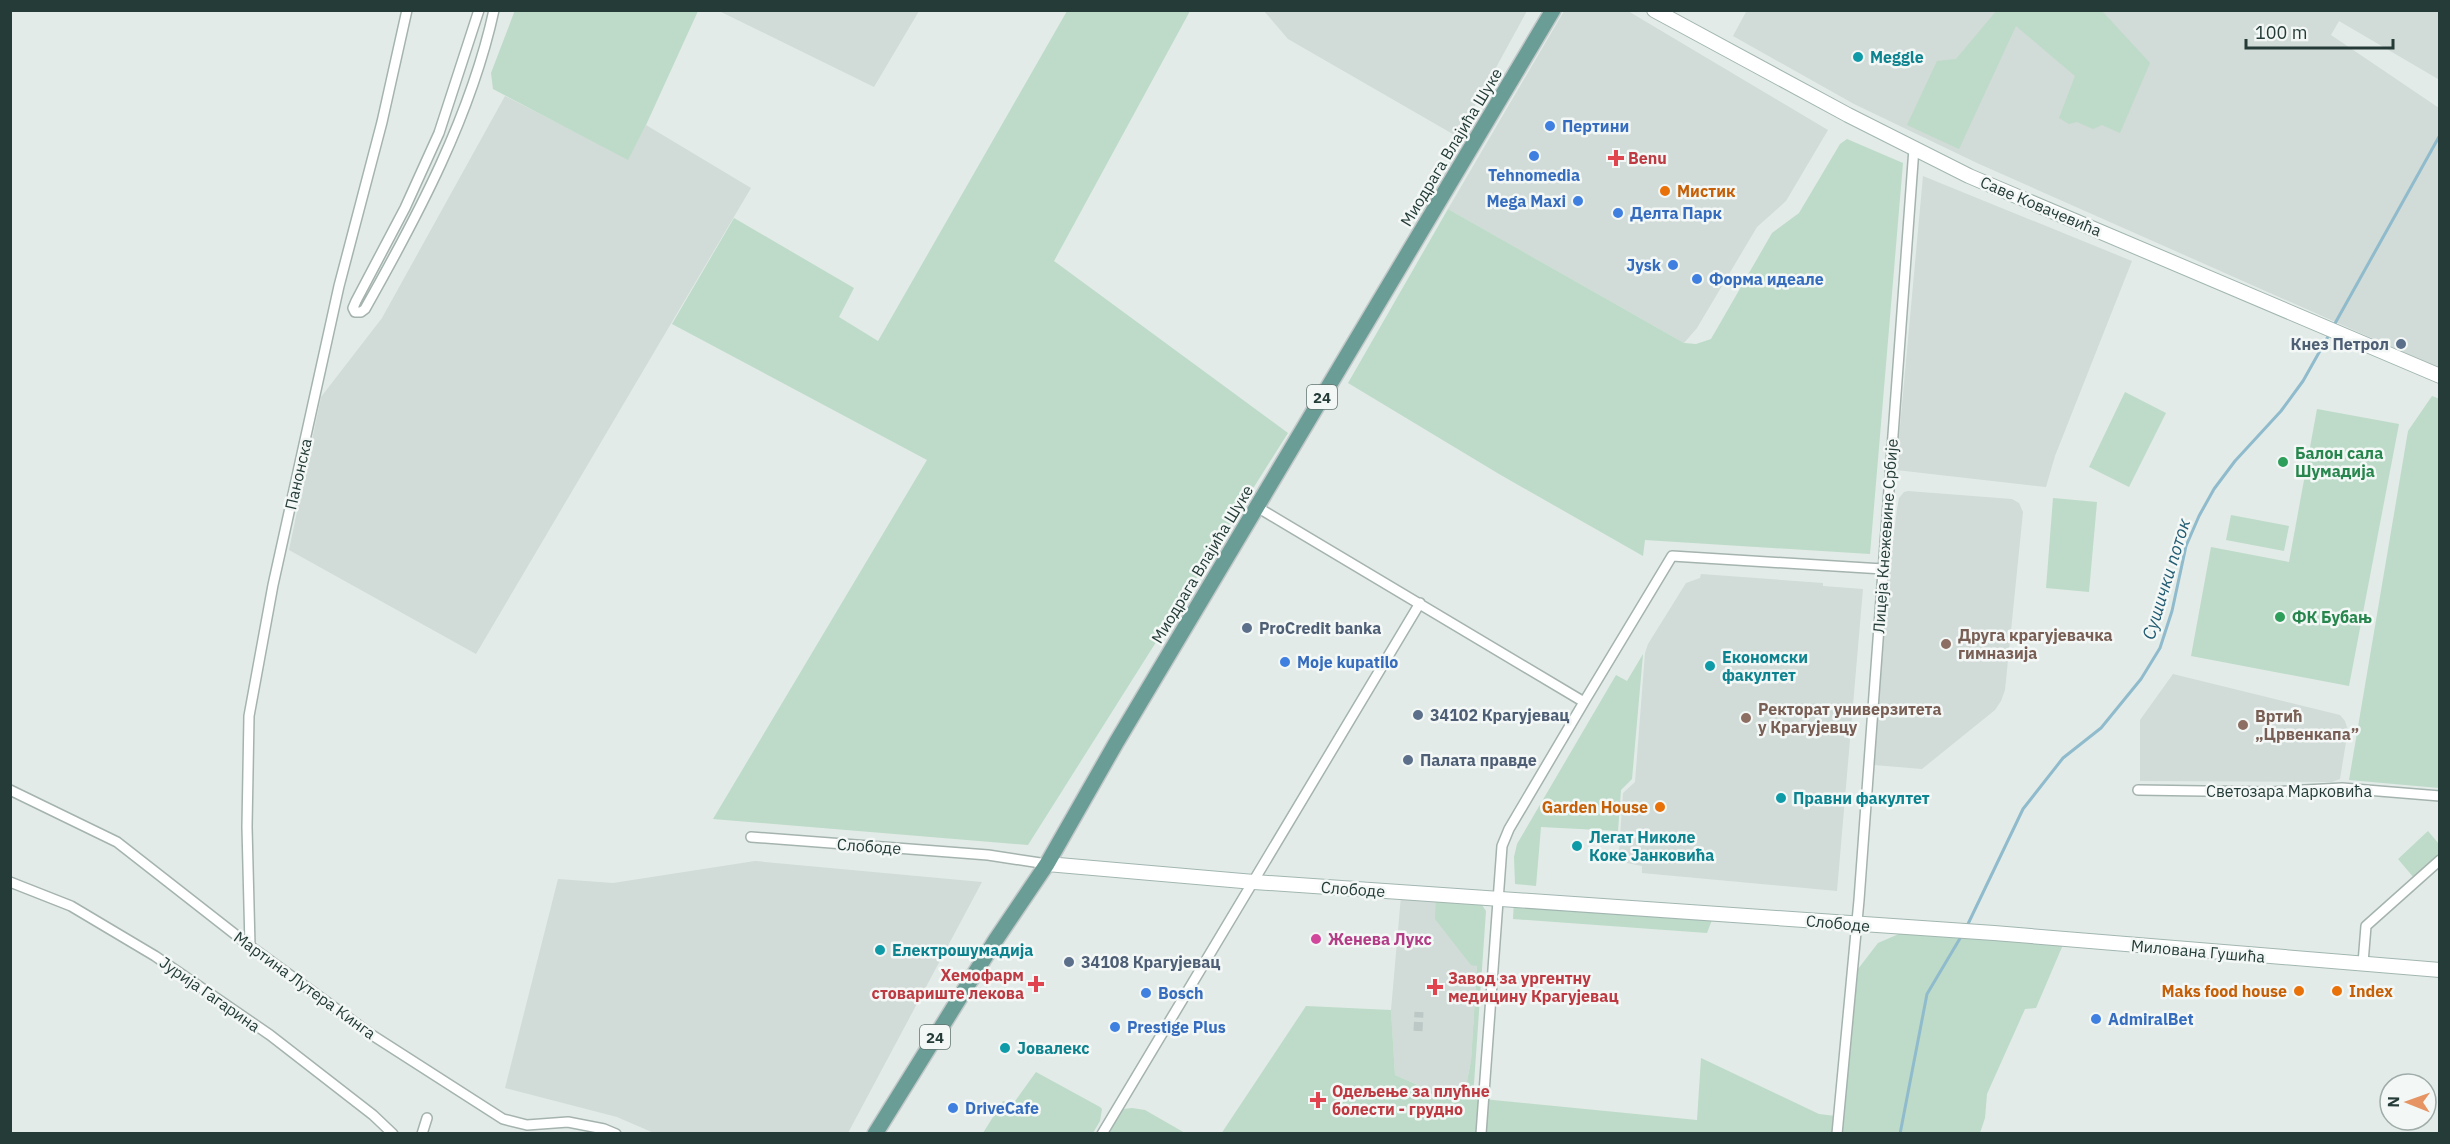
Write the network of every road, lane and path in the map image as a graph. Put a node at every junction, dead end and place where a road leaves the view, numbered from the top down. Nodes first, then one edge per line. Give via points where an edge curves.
1 (407, 10) edge
2 (479, 10) edge
3 (494, 10) edge
4 (1553, 10) edge
5 (1654, 10) edge
6 (1914, 148) junction
7 (2439, 376) edge
8 (1257, 507) junction
9 (1883, 569) junction
10 (1420, 603) junction
11 (1584, 702) junction
12 (10, 790) edge
13 (2138, 790) dead end
14 (2439, 796) edge
15 (751, 837) dead end
16 (2439, 860) edge
17 (1047, 864) junction
18 (10, 882) edge
19 (1254, 882) junction
20 (1498, 898) junction
21 (1857, 924) junction
22 (1957, 931) joint
23 (250, 946) junction
24 (2363, 963) junction
25 (2439, 970) edge
26 (427, 1118) dead end
27 (524, 1129) edge
28 (393, 1134) edge
29 (422, 1134) edge
30 (616, 1134) edge
31 (875, 1134) edge
32 (1102, 1134) edge
33 (1481, 1134) edge
34 (1836, 1134) edge

1 - 23 street, Панонска via 339,286 273,585 249,716
2 - 3 street via 439,133 356,301 355,312 365,309 432,183 466,104
4 - 8 main road, Миодрага Влајића Шуке / 24
5 - 6 street, Саве Ковачевића
6 - 7 street, Саве Ковачевића via 1996,188
6 - 9 street, Лицеја Кнежевине Србије
8 - 10 street
8 - 17 main road, Миодрага Влајића Шуке / 24
9 - 11 street via 1672,556
9 - 21 street, Лицеја Кнежевине Србије
10 - 11 street
10 - 19 street
11 - 20 street via 1504,837
12 - 23 street, Мартина Лутера Кинга via 117,842
13 - 14 street, Светозара Марковића via 2270,792 2342,788
15 - 17 street, Слободе via 988,855
16 - 24 street via 2366,926
17 - 19 street, Слободе
17 - 31 main road, Миодрага Влајића Шуке / 24
18 - 28 street, Јурија Гагарина via 71,906 155,956 270,1035
19 - 20 street, Слободе
19 - 32 street
20 - 21 street, Слободе
20 - 33 street
21 - 22 street, Слободе
21 - 34 street, Лицеја Кнежевине Србије
22 - 24 street, Милована Гушића
23 - 27 street, Мартина Лутера Кинга via 372,1035
24 - 25 street, Милована Гушића
26 - 29 street
27 - 30 street, Мартина Лутера Кинга via 568,1122

